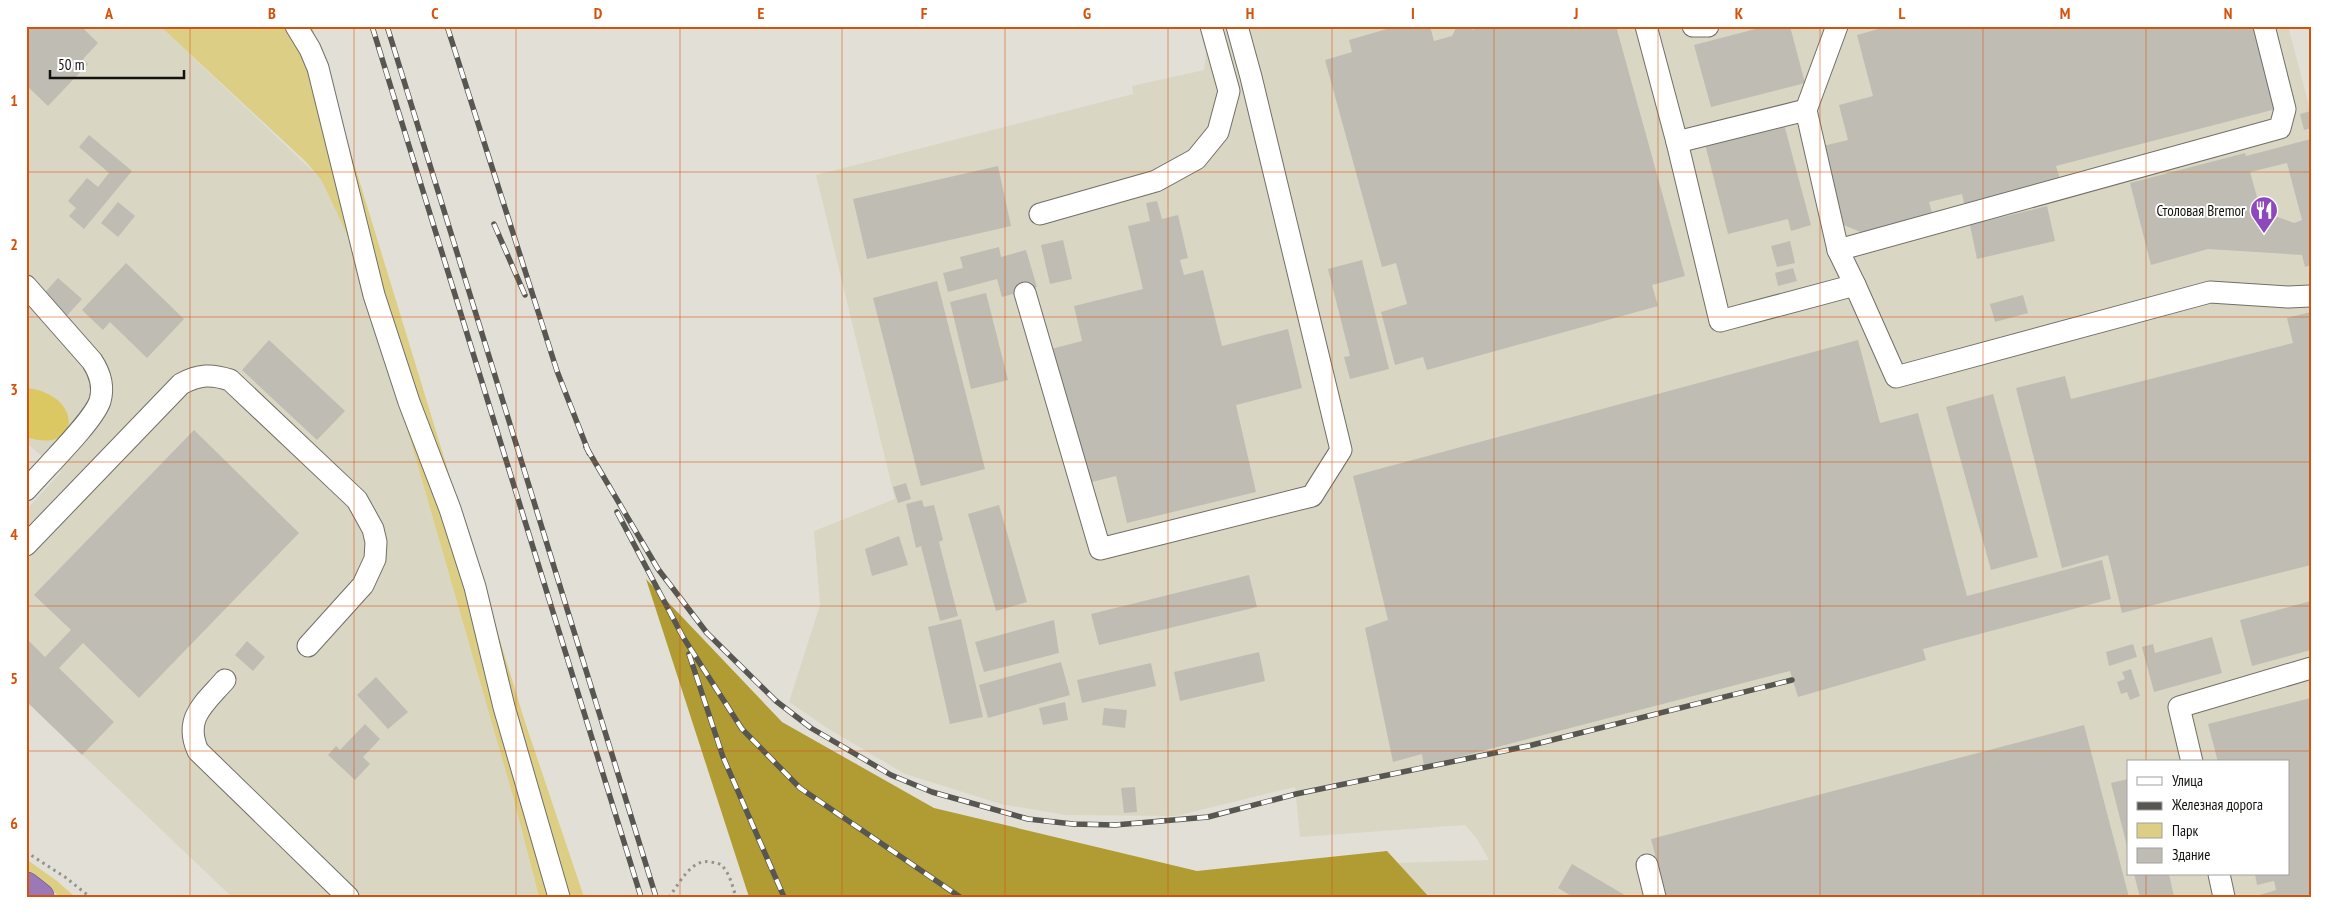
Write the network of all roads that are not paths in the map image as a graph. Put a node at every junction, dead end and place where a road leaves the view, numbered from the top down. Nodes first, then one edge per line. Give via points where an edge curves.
1 (296, 26) edge
2 (1212, 26) edge
3 (1237, 26) edge
4 (1646, 26) edge
5 (1693, 26) edge
6 (1708, 26) edge
7 (1838, 26) edge
8 (2264, 26) edge
9 (1806, 110) junction
10 (1676, 142) junction
11 (1040, 214) dead end
12 (1838, 250) junction
13 (1856, 285) junction
14 (26, 286) edge
15 (1025, 293) dead end
16 (2311, 296) edge
17 (26, 490) edge
18 (26, 545) edge
19 (308, 646) dead end
20 (2311, 668) edge
21 (225, 680) dead end
22 (2192, 760) edge
23 (1647, 866) dead end
24 (2219, 876) edge
25 (26, 886) edge
26 (40, 897) edge
27 (348, 897) edge
28 (559, 897) edge
29 (1655, 897) edge
30 (2224, 897) edge

1 - 28 lane via 318,68 364,259 386,334 475,587 504,707
2 - 11 lane via 1229,91 1218,132 1196,159 1156,181
3 - 15 lane via 1340,450 1312,496 1100,549
4 - 10 lane
5 - 6 lane
7 - 9 lane
8 - 12 lane via 2285,109 2280,128
9 - 10 lane
9 - 12 lane
10 - 13 lane via 1720,321
12 - 13 lane
13 - 16 lane via 1896,377 2210,292
14 - 17 lane via 98,370 102,390 90,418
18 - 19 lane via 181,384 202,375 230,380 358,500 374,529 375,558 367,579
20 - 22 lane via 2179,707
21 - 27 lane via 196,714 192,732 198,751
23 - 29 lane
24 - 30 lane
25 - 26 highway

